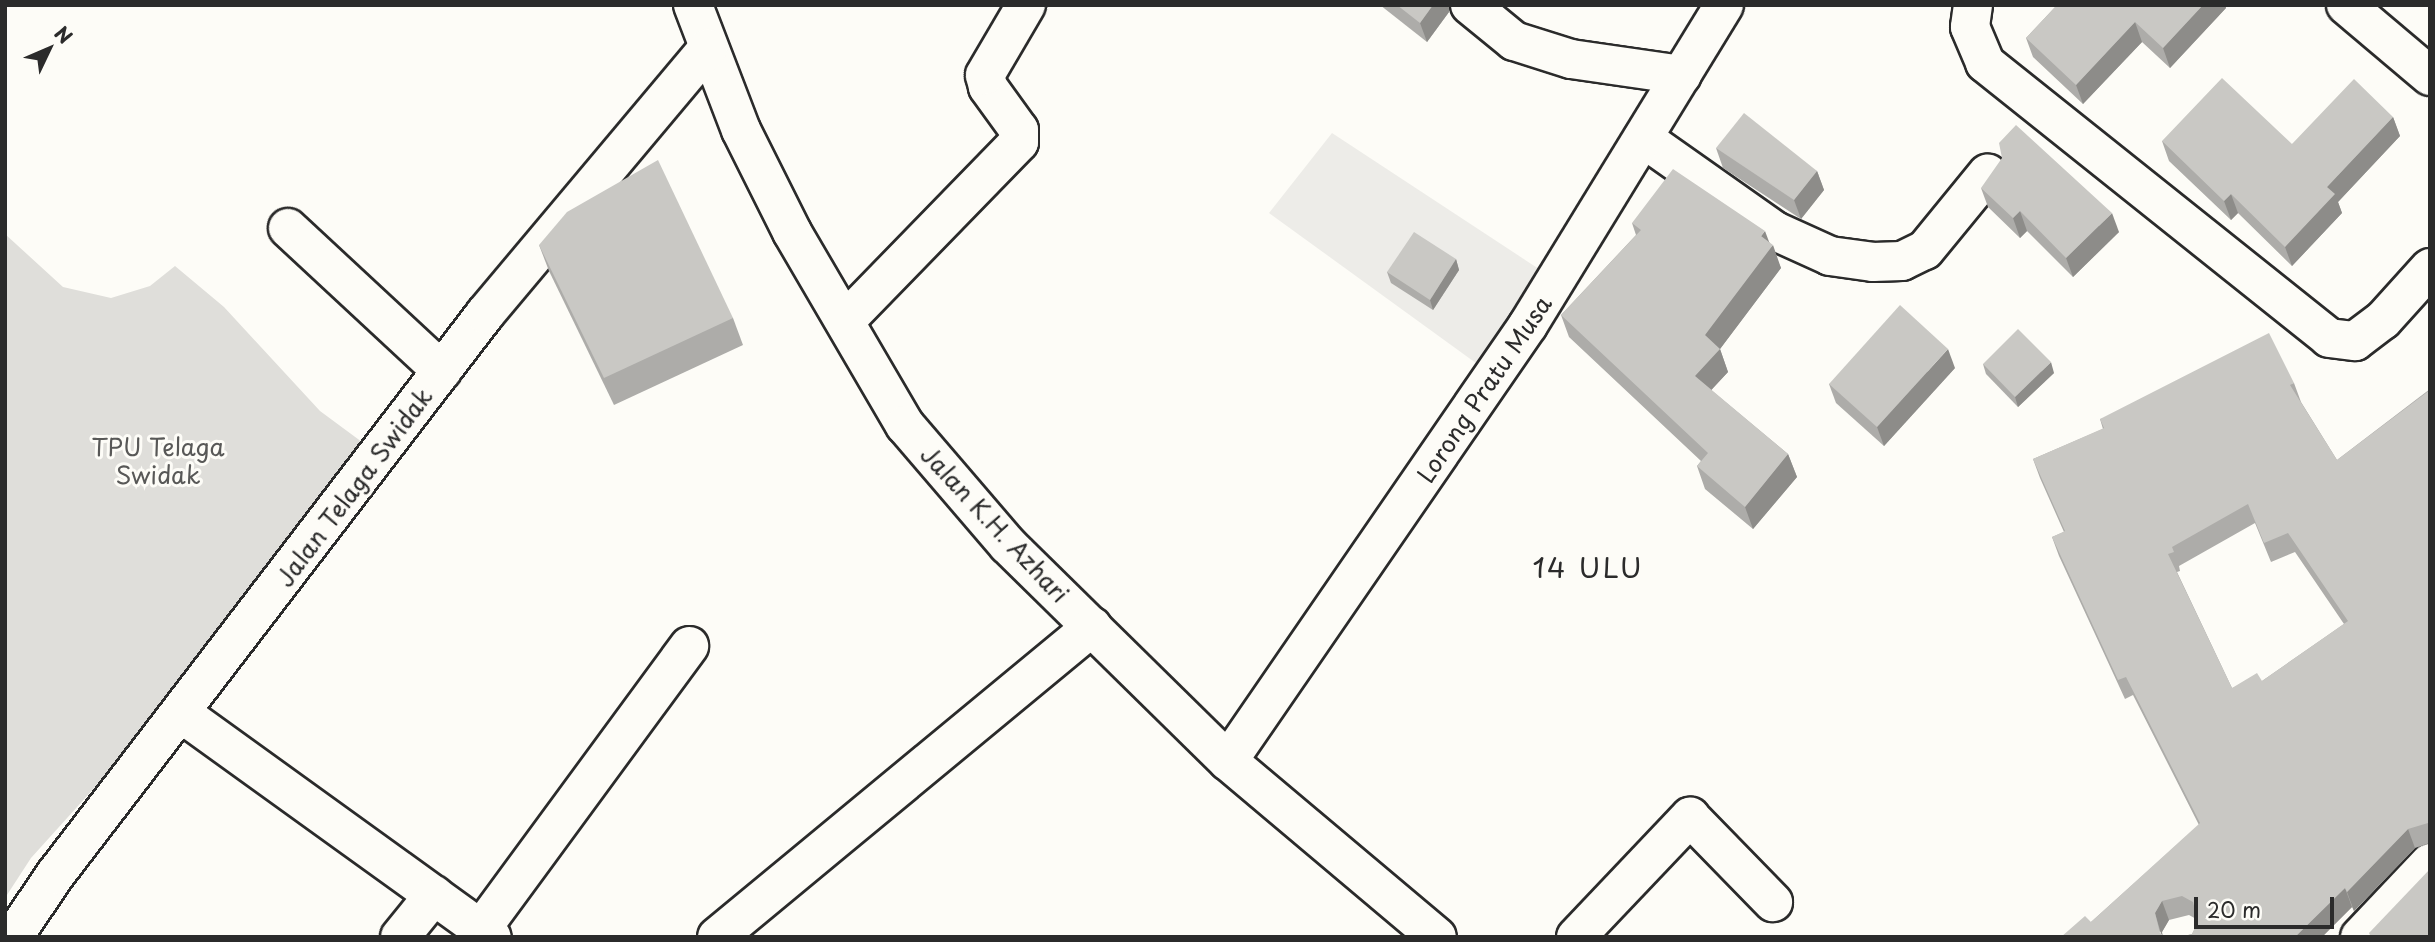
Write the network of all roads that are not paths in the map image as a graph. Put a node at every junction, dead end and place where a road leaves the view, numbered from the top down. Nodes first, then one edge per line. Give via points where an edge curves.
1 (693, 5) edge
2 (1026, 5) edge
3 (1470, 5) edge
4 (1724, 5) edge
5 (1973, 5) edge
6 (2346, 5) edge
7 (708, 48) junction
8 (1682, 75) junction
9 (2430, 76) edge
10 (1643, 138) junction
11 (1988, 173) edge
12 (288, 228) dead end
13 (2430, 268) edge
14 (846, 320) junction
15 (442, 371) junction
16 (1093, 627) junction
17 (689, 646) dead end
18 (181, 713) junction
19 (1228, 761) junction
20 (2430, 863) edge
21 (434, 895) junction
22 (1773, 902) dead end
23 (487, 932) edge
24 (15, 935) edge
25 (400, 937) edge
26 (717, 937) edge
27 (1437, 937) edge
28 (1576, 937) edge
29 (2360, 937) edge

1 - 7 street, Jalan K.H. Azhari
2 - 14 street via 985,75 988,87 1019,131 1019,142
3 - 8 street via 1514,41 1570,59
4 - 8 street, Lorong Pratu Musa
5 - 13 street via 1970,27 1985,63 2329,338 2356,341 2383,320
6 - 9 street
7 - 14 street, Jalan K.H. Azhari via 741,130 792,232
7 - 15 street, Jalan Telaga Swidak
8 - 10 street, Lorong Pratu Musa
10 - 11 street via 1705,186 1775,231 1830,256 1873,262 1902,261 1925,250
10 - 19 street, Lorong Pratu Musa via 1521,336
12 - 15 street
14 - 16 street, Jalan K.H. Azhari via 905,425 1008,545
15 - 18 street, Jalan Telaga Swidak
16 - 19 street, Jalan K.H. Azhari
16 - 26 street
17 - 23 street
18 - 21 street
18 - 24 street, Jalan Telaga Swidak
19 - 27 street, Jalan K.H. Azhari
20 - 29 street
21 - 23 street
21 - 25 street
22 - 28 street via 1689,817

